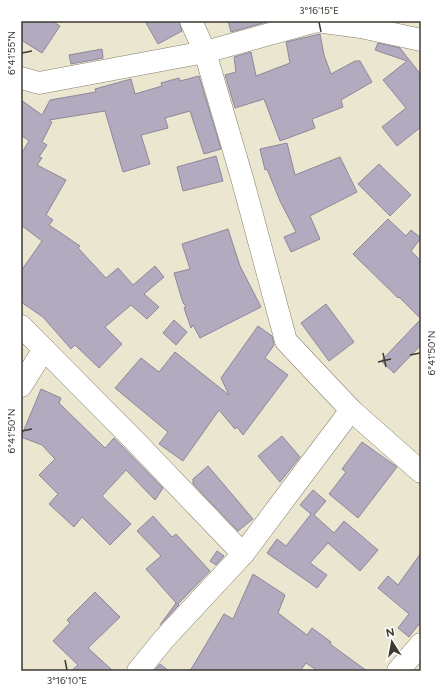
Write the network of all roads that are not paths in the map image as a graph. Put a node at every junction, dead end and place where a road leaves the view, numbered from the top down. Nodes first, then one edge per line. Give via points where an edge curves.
1 (191, 21) edge
2 (316, 21) edge
3 (421, 40) edge
4 (205, 52) junction
5 (21, 78) edge
6 (21, 326) edge
7 (44, 349) junction
8 (21, 386) edge
9 (351, 410) junction
10 (421, 472) edge
11 (243, 554) junction
12 (421, 644) edge
13 (138, 671) edge
14 (398, 671) edge

1 - 4 street
2 - 3 street via 361,27
2 - 4 street
4 - 5 street via 39,83
4 - 9 street via 286,341
6 - 7 street
7 - 8 street
7 - 11 street
9 - 10 street
9 - 11 street
11 - 13 street via 164,639
12 - 14 street

